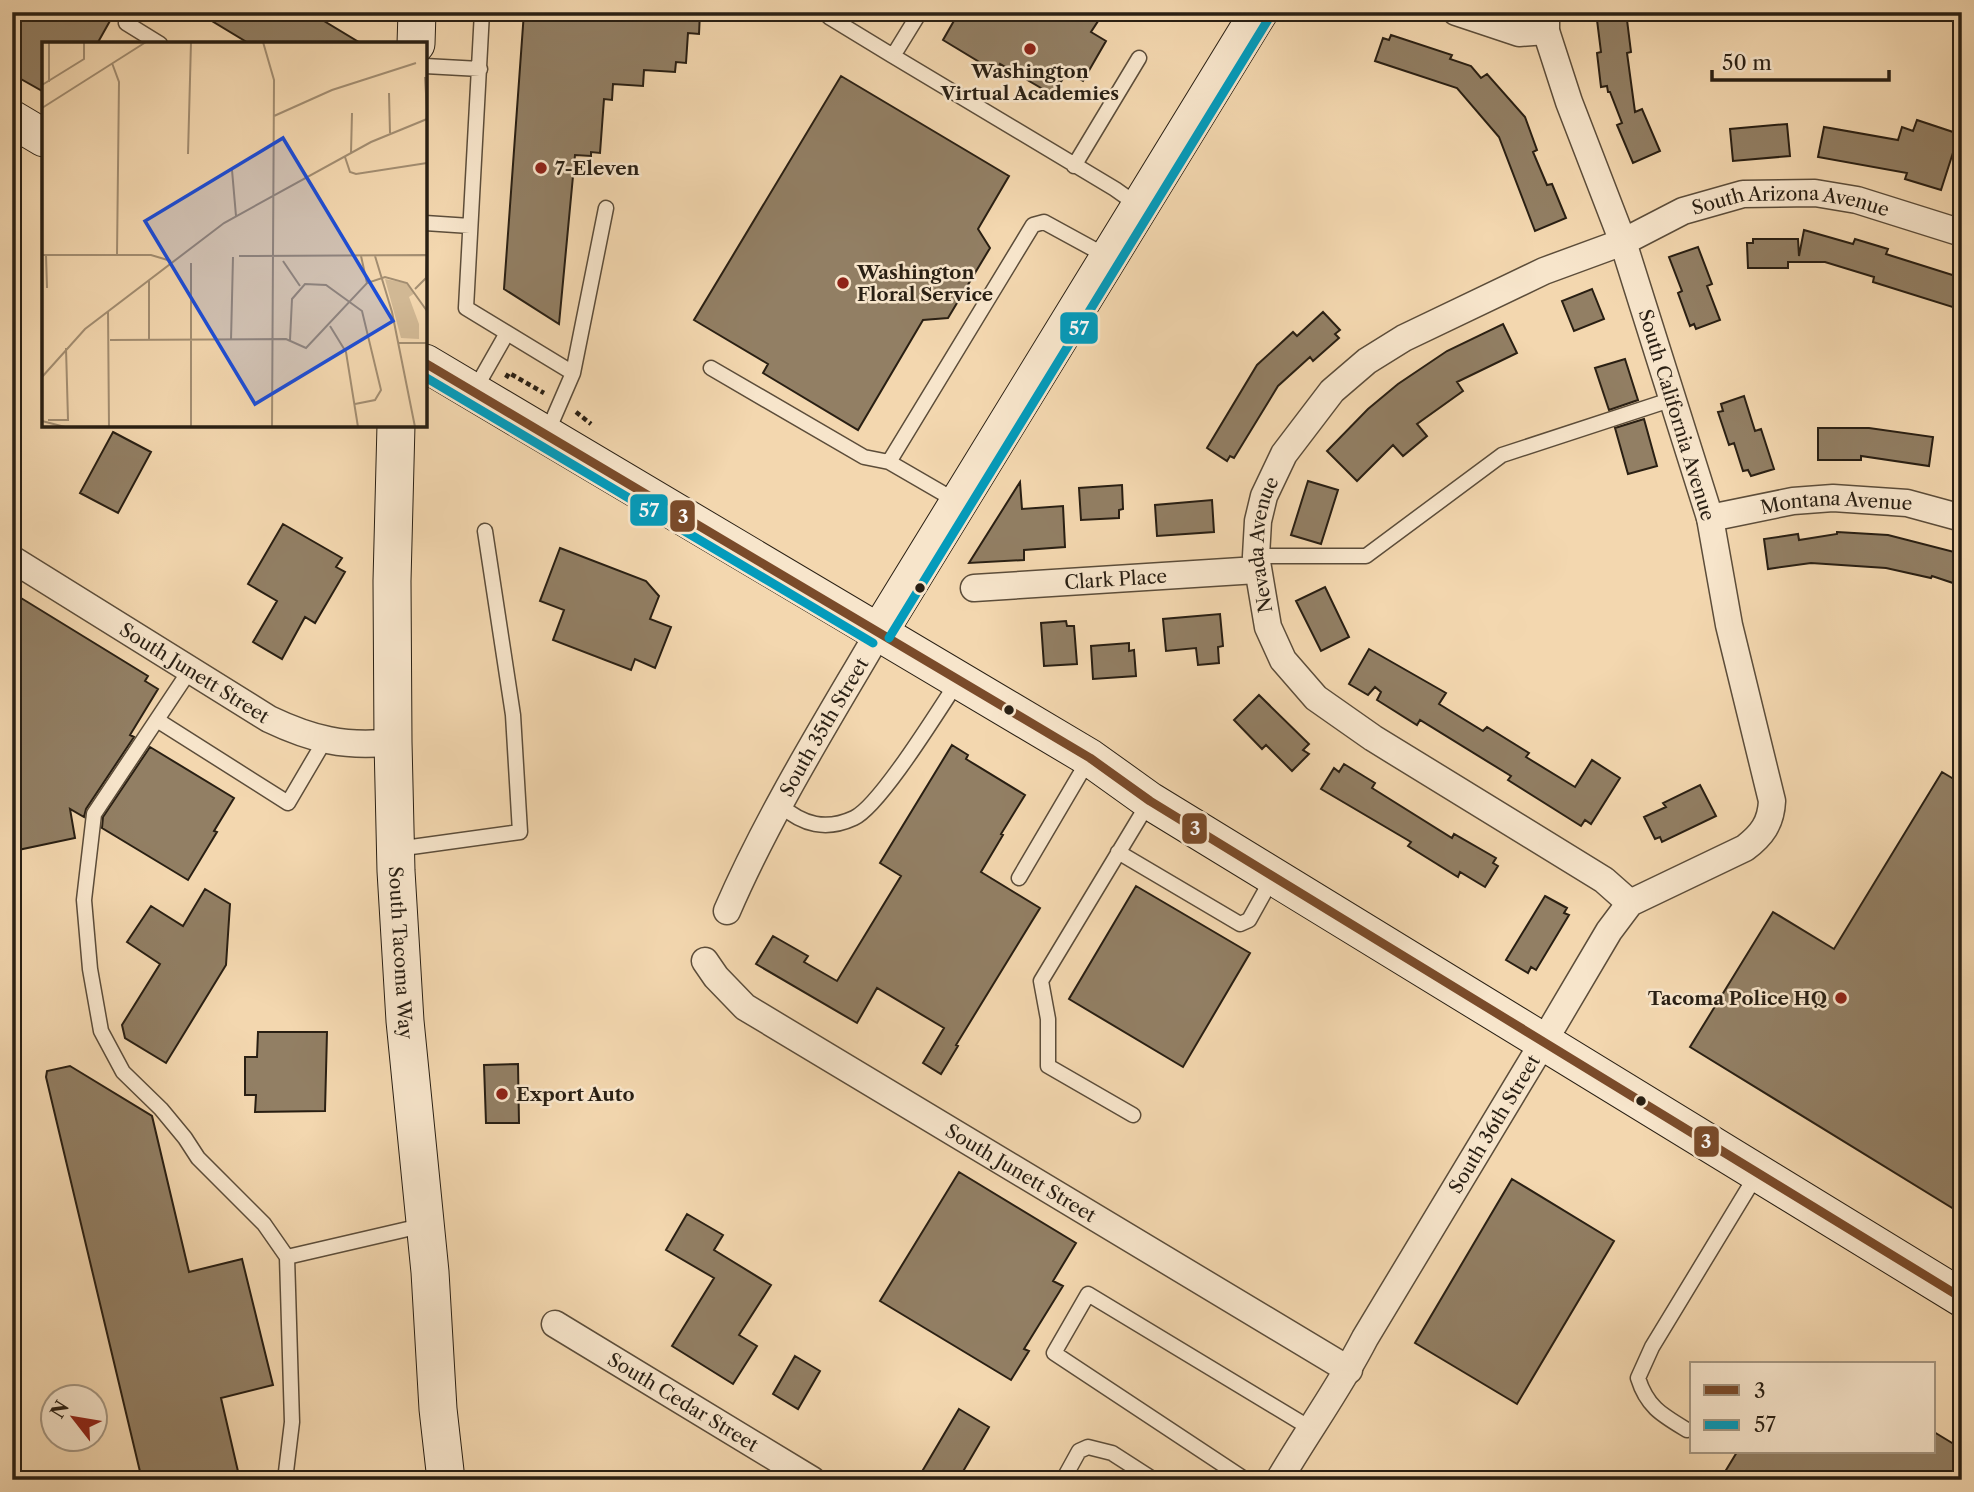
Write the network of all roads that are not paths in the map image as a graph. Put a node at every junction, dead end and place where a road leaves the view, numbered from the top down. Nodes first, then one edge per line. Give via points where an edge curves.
1 (417, 12) edge
2 (482, 12) edge
3 (832, 12) edge
4 (920, 12) edge
5 (1259, 12) edge
6 (1456, 12) edge
7 (1546, 22) edge
8 (127, 23) dead end
9 (157, 42) edge
10 (416, 42) edge
11 (893, 56) junction
12 (1139, 58) dead end
13 (427, 66) edge
14 (480, 69) junction
15 (12, 119) edge
16 (42, 137) edge
17 (1074, 166) junction
18 (1140, 207) junction
19 (606, 208) dead end
20 (427, 223) edge
21 (470, 226) junction
22 (1962, 233) edge
23 (1623, 242) junction
24 (1109, 258) junction
25 (507, 333) junction
26 (427, 364) edge
27 (711, 368) dead end
28 (573, 373) junction
29 (489, 385) junction
30 (1673, 399) junction
31 (554, 419) junction
32 (396, 427) edge
33 (889, 462) junction
34 (959, 503) junction
35 (1710, 518) junction
36 (1962, 518) edge
37 (485, 531) dead end
38 (12, 559) edge
39 (1256, 563) junction
40 (974, 588) dead end
41 (879, 632) junction
42 (190, 670) junction
43 (959, 680) junction
44 (157, 720) junction
45 (325, 740) junction
46 (393, 742) junction
47 (1090, 758) junction
48 (1150, 801) junction
49 (780, 805) junction
50 (1767, 826) joint
51 (396, 849) junction
52 (1118, 852) junction
53 (1274, 876) junction
54 (1018, 878) dead end
55 (1630, 903) junction
56 (727, 911) dead end
57 (705, 961) dead end
58 (1545, 1041) junction
59 (1133, 1115) dead end
60 (1758, 1173) junction
61 (425, 1225) junction
62 (288, 1257) junction
63 (1962, 1298) edge
64 (555, 1324) dead end
65 (1349, 1370) junction
66 (1310, 1428) junction
67 (1688, 1430) dead end
68 (442, 1478) edge
69 (285, 1480) edge
70 (812, 1480) edge
71 (1063, 1480) edge
72 (1154, 1480) edge
73 (1246, 1480) edge
74 (1279, 1480) edge

1 - 10 main road
2 - 14 lane
3 - 11 lane via 829,17
4 - 11 lane
5 - 18 main road, South 35th Street
6 - 7 street via 1519,33
7 - 23 street, South California Avenue via 1569,102
8 - 9 lane
11 - 17 lane
12 - 17 lane
13 - 14 lane
14 - 21 lane
15 - 16 main road
17 - 18 lane
18 - 24 main road, South 35th Street
19 - 28 lane
20 - 21 lane
21 - 25 lane via 466,309
22 - 23 street, South Arizona Avenue via 1857,200 1815,193 1743,194 1683,211
23 - 30 street, South California Avenue
23 - 39 street, Nevada Avenue via 1544,271 1404,338 1332,391 1284,454 1264,496
24 - 33 lane via 1044,222 1033,225
24 - 34 main road, South 35th Street
25 - 28 lane
25 - 29 lane
26 - 29 main road
27 - 33 lane via 864,457
28 - 31 lane
29 - 31 main road
30 - 35 street, South California Avenue
30 - 39 lane via 1502,455 1366,555
31 - 41 main road
32 - 46 main road, South Tacoma Way
33 - 34 lane
34 - 41 main road, South 35th Street
35 - 36 street, Montana Avenue via 1833,498 1907,503
35 - 50 street, South California Avenue via 1729,625 1772,801
37 - 51 lane via 513,715 520,832
38 - 42 street, South Junett Street
39 - 40 street, Clark Place
39 - 55 street, Nevada Avenue via 1268,627 1283,660 1316,698 1604,880
41 - 43 main road
41 - 49 street, South 35th Street
42 - 44 lane
42 - 45 street, South Junett Street via 269,719
43 - 47 main road
43 - 49 lane via 881,793 857,818 815,826
44 - 45 lane via 288,803
44 - 62 lane via 94,814 84,900 101,1031 123,1072 161,1110 198,1158 264,1224
45 - 46 street, South Junett Street via 359,745
46 - 51 main road, South Tacoma Way
47 - 48 main road
47 - 54 lane
48 - 52 lane
48 - 53 main road
49 - 56 street, South 35th Street
50 - 55 street, South 36th Street via 1745,848
51 - 61 main road, South Tacoma Way via 405,1021
52 - 53 lane via 1240,924 1249,920
52 - 59 lane via 1041,981 1048,1019 1048,1066
53 - 58 main road
55 - 58 street, South 36th Street via 1609,930
57 - 65 street, South Junett Street via 745,1007
58 - 60 main road
58 - 65 street, South 36th Street
60 - 63 main road
60 - 67 lane via 1652,1347 1638,1378 1644,1397
61 - 62 lane
61 - 68 main road, South Tacoma Way
62 - 69 lane via 292,1422
64 - 70 street, South Cedar Street
65 - 66 street, South 36th Street
66 - 73 lane via 1088,1294 1054,1353
66 - 74 street, South 36th Street
71 - 72 lane via 1079,1451 1088,1447 1112,1453

